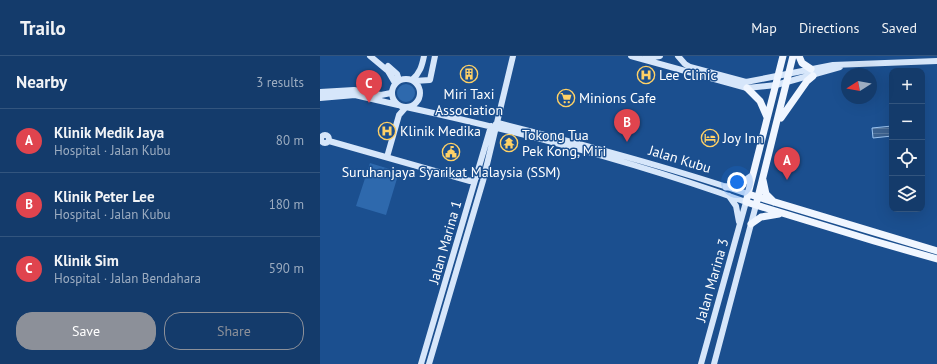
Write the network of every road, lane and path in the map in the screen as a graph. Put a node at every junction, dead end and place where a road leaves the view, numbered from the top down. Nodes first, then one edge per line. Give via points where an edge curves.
1 (370, 56) edge
2 (376, 56) edge
3 (424, 56) edge
4 (435, 56) edge
5 (513, 56) edge
6 (631, 56) edge
7 (660, 56) edge
8 (678, 56) edge
9 (783, 56) edge
10 (793, 56) edge
11 (800, 56) edge
12 (641, 58) junction
13 (937, 61) edge
14 (812, 72) junction
15 (790, 73) junction
16 (778, 76) junction
17 (413, 80) junction
18 (397, 81) junction
19 (788, 82) junction
20 (776, 84) junction
21 (747, 88) junction
22 (320, 92) edge
23 (391, 93) junction
24 (320, 98) edge
25 (398, 105) junction
26 (406, 107) junction
27 (767, 119) junction
28 (777, 124) junction
29 (496, 126) junction
30 (329, 141) dead end
31 (387, 157) junction
32 (752, 176) junction
33 (476, 178) junction
34 (763, 178) junction
35 (726, 187) junction
36 (728, 195) junction
37 (747, 198) junction
38 (757, 201) junction
39 (775, 203) junction
40 (786, 214) junction
41 (751, 224) junction
42 (739, 230) junction
43 (937, 251) edge
44 (937, 259) edge
45 (421, 364) edge
46 (429, 364) edge
47 (702, 364) edge
48 (714, 364) edge

1 - 18 street
2 - 18 street via 396,74
3 - 17 street via 421,69
4 - 17 street via 430,80
5 - 29 street
6 - 12 street
7 - 12 street
8 - 16 street via 690,67 746,82
9 - 16 main road
10 - 15 main road
11 - 14 main road
12 - 21 street
13 - 14 street via 845,65
14 - 15 street
14 - 19 street
14 - 28 main road
15 - 16 street
15 - 19 main road
16 - 20 main road
17 - 18 street via 406,78
17 - 26 street via 419,88 420,95 414,104
18 - 23 street
19 - 20 street
19 - 28 main road
20 - 21 street
20 - 27 main road
21 - 27 main road via 764,107
22 - 23 street via 354,90 381,95
23 - 25 street
24 - 25 street via 355,95
25 - 26 street
26 - 29 street
26 - 31 street via 399,114
27 - 32 main road
28 - 34 main road
29 - 33 street, Jalan Marina 1
29 - 35 street, Jalan Kubu via 638,160
29 - 36 street, Jalan Kubu
29 - 46 street, Jalan Marina 1
30 - 31 street
31 - 33 street via 470,181
32 - 35 main road via 739,185
32 - 37 main road
33 - 45 street, Jalan Marina 1
34 - 38 main road
34 - 39 main road via 766,194
35 - 37 street, Jalan Kubu
36 - 37 street, Jalan Kubu
36 - 42 street via 736,206
37 - 38 main road, Jalan Kubu
37 - 42 street, Jalan Marina 3
38 - 39 main road, Jalan Kubu
38 - 40 main road, Jalan Kubu
38 - 41 street, Jalan Marina 3
39 - 43 main road, Jalan Kubu
40 - 41 main road via 766,215
40 - 44 main road, Jalan Kubu
41 - 48 street, Jalan Marina 3
42 - 47 street, Jalan Marina 3

